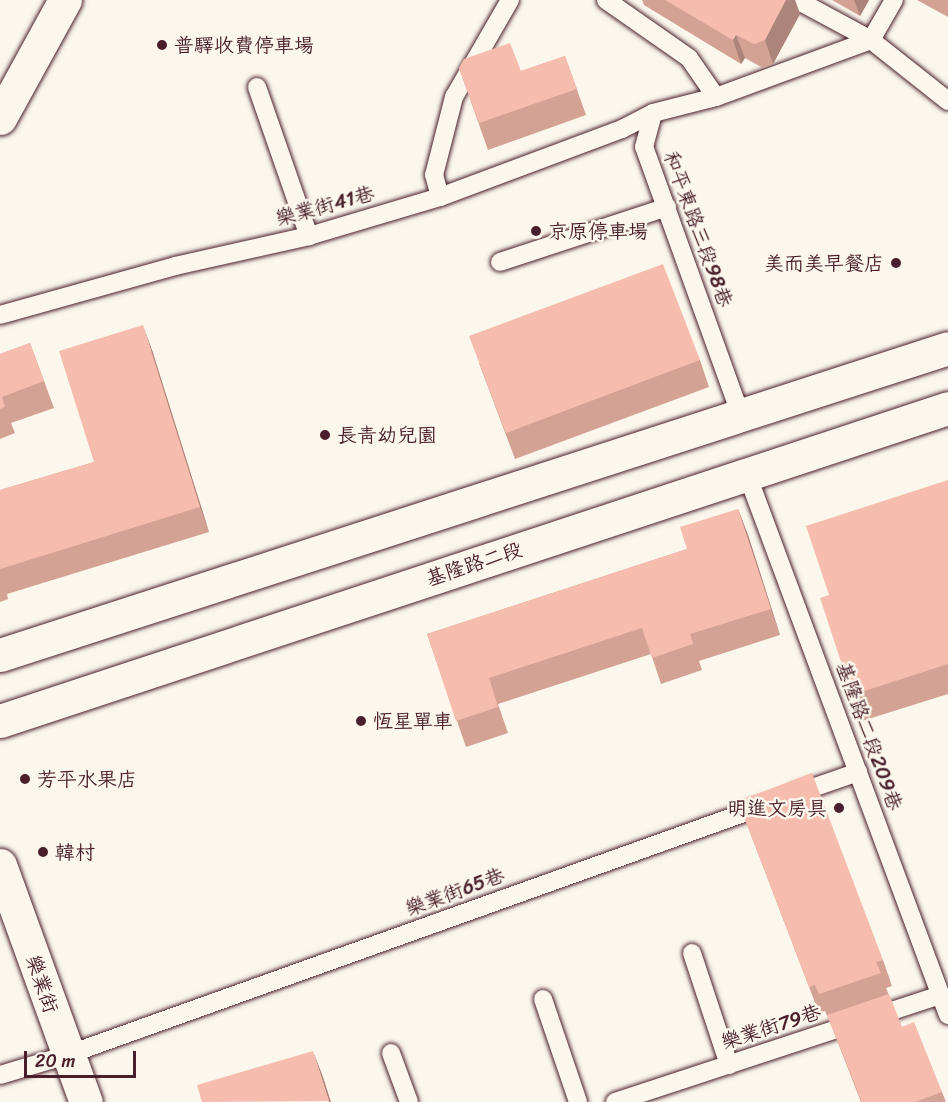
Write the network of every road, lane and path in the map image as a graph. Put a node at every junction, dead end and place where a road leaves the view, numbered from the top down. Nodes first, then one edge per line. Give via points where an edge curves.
1 (65, 0) edge
2 (510, 0) edge
3 (606, 0) edge
4 (797, 0) edge
5 (894, 0) edge
6 (871, 40) junction
7 (257, 87) dead end
8 (716, 97) junction
9 (948, 101) edge
10 (653, 113) junction
11 (0, 118) edge
12 (440, 197) junction
13 (667, 207) junction
14 (309, 236) junction
15 (500, 262) dead end
16 (0, 315) edge
17 (948, 348) edge
18 (948, 408) edge
19 (741, 416) junction
20 (747, 474) junction
21 (0, 656) edge
22 (0, 721) edge
23 (858, 772) junction
24 (0, 865) edge
25 (692, 953) dead end
26 (941, 995) junction
27 (543, 999) dead end
28 (948, 1015) edge
29 (391, 1053) dead end
30 (67, 1055) junction
31 (729, 1065) junction
32 (0, 1075) edge
33 (86, 1102) edge
34 (409, 1102) edge
35 (578, 1102) edge
36 (615, 1102) edge

1 - 11 main road
2 - 12 lane via 454,97 434,175
3 - 8 lane via 689,58
4 - 6 lane
5 - 6 lane
6 - 8 lane
6 - 9 lane
7 - 14 lane
8 - 10 lane
10 - 12 lane, 樂業街41巷 via 622,129
10 - 13 lane, 和平東路三段98巷 via 644,147
12 - 14 lane, 樂業街41巷
13 - 15 lane
13 - 19 lane, 和平東路三段98巷
14 - 16 lane, 樂業街41巷 via 175,266
17 - 19 main road
18 - 20 main road, 基隆路二段
19 - 21 main road
20 - 22 main road, 基隆路二段
20 - 23 lane, 基隆路二段209巷
23 - 26 lane, 基隆路二段209巷
23 - 30 lane, 樂業街65巷
24 - 30 main road, 樂業街
25 - 31 lane
26 - 28 lane, 基隆路二段209巷
26 - 31 lane, 樂業街79巷
27 - 35 lane
29 - 34 lane
30 - 32 lane, 樂業街65巷
30 - 33 main road, 樂業街
31 - 36 lane, 樂業街79巷

